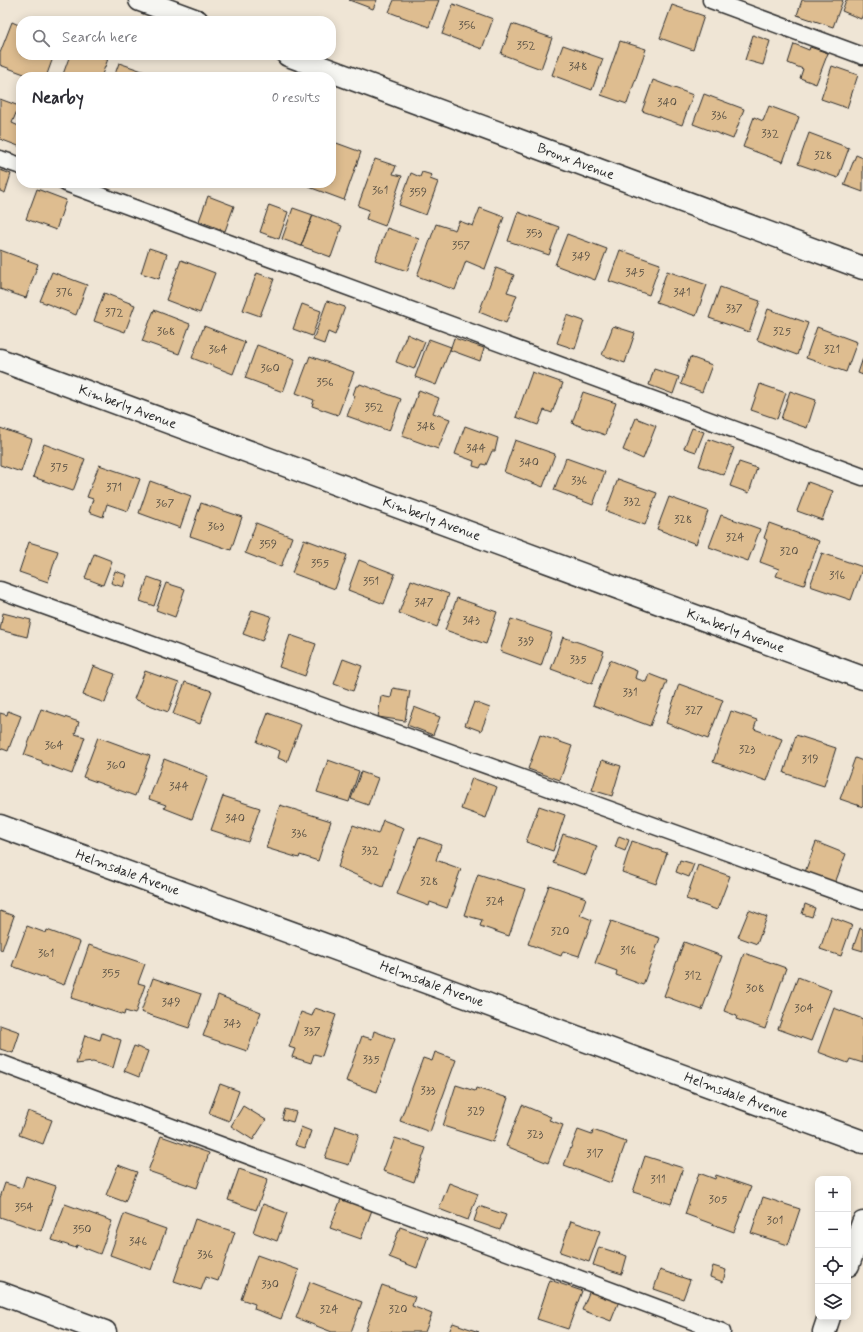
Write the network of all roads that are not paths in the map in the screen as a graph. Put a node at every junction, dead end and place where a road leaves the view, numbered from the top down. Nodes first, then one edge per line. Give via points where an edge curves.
1 (140, 0) edge
2 (711, 0) edge
3 (183, 16) edge
4 (863, 56) edge
5 (301, 60) edge
6 (334, 72) edge
7 (336, 73) edge
8 (0, 159) edge
9 (16, 164) edge
10 (80, 188) edge
11 (863, 268) edge
12 (0, 360) edge
13 (863, 477) edge
14 (0, 590) edge
15 (863, 678) edge
16 (0, 826) edge
17 (863, 901) edge
18 (0, 1063) edge
19 (863, 1142) edge
20 (863, 1223) edge
21 (851, 1257) edge
22 (0, 1293) edge
23 (829, 1320) edge
24 (105, 1332) edge
25 (722, 1332) edge
26 (824, 1332) edge

1 - 3 street
2 - 4 lane
5 - 6 street, Bronx Avenue
7 - 11 street, Bronx Avenue
8 - 9 lane
10 - 13 lane
12 - 15 street, Kimberly Avenue
14 - 17 lane
16 - 19 street, Helmsdale Avenue
18 - 25 lane
20 - 21 street
22 - 24 street
23 - 26 street

